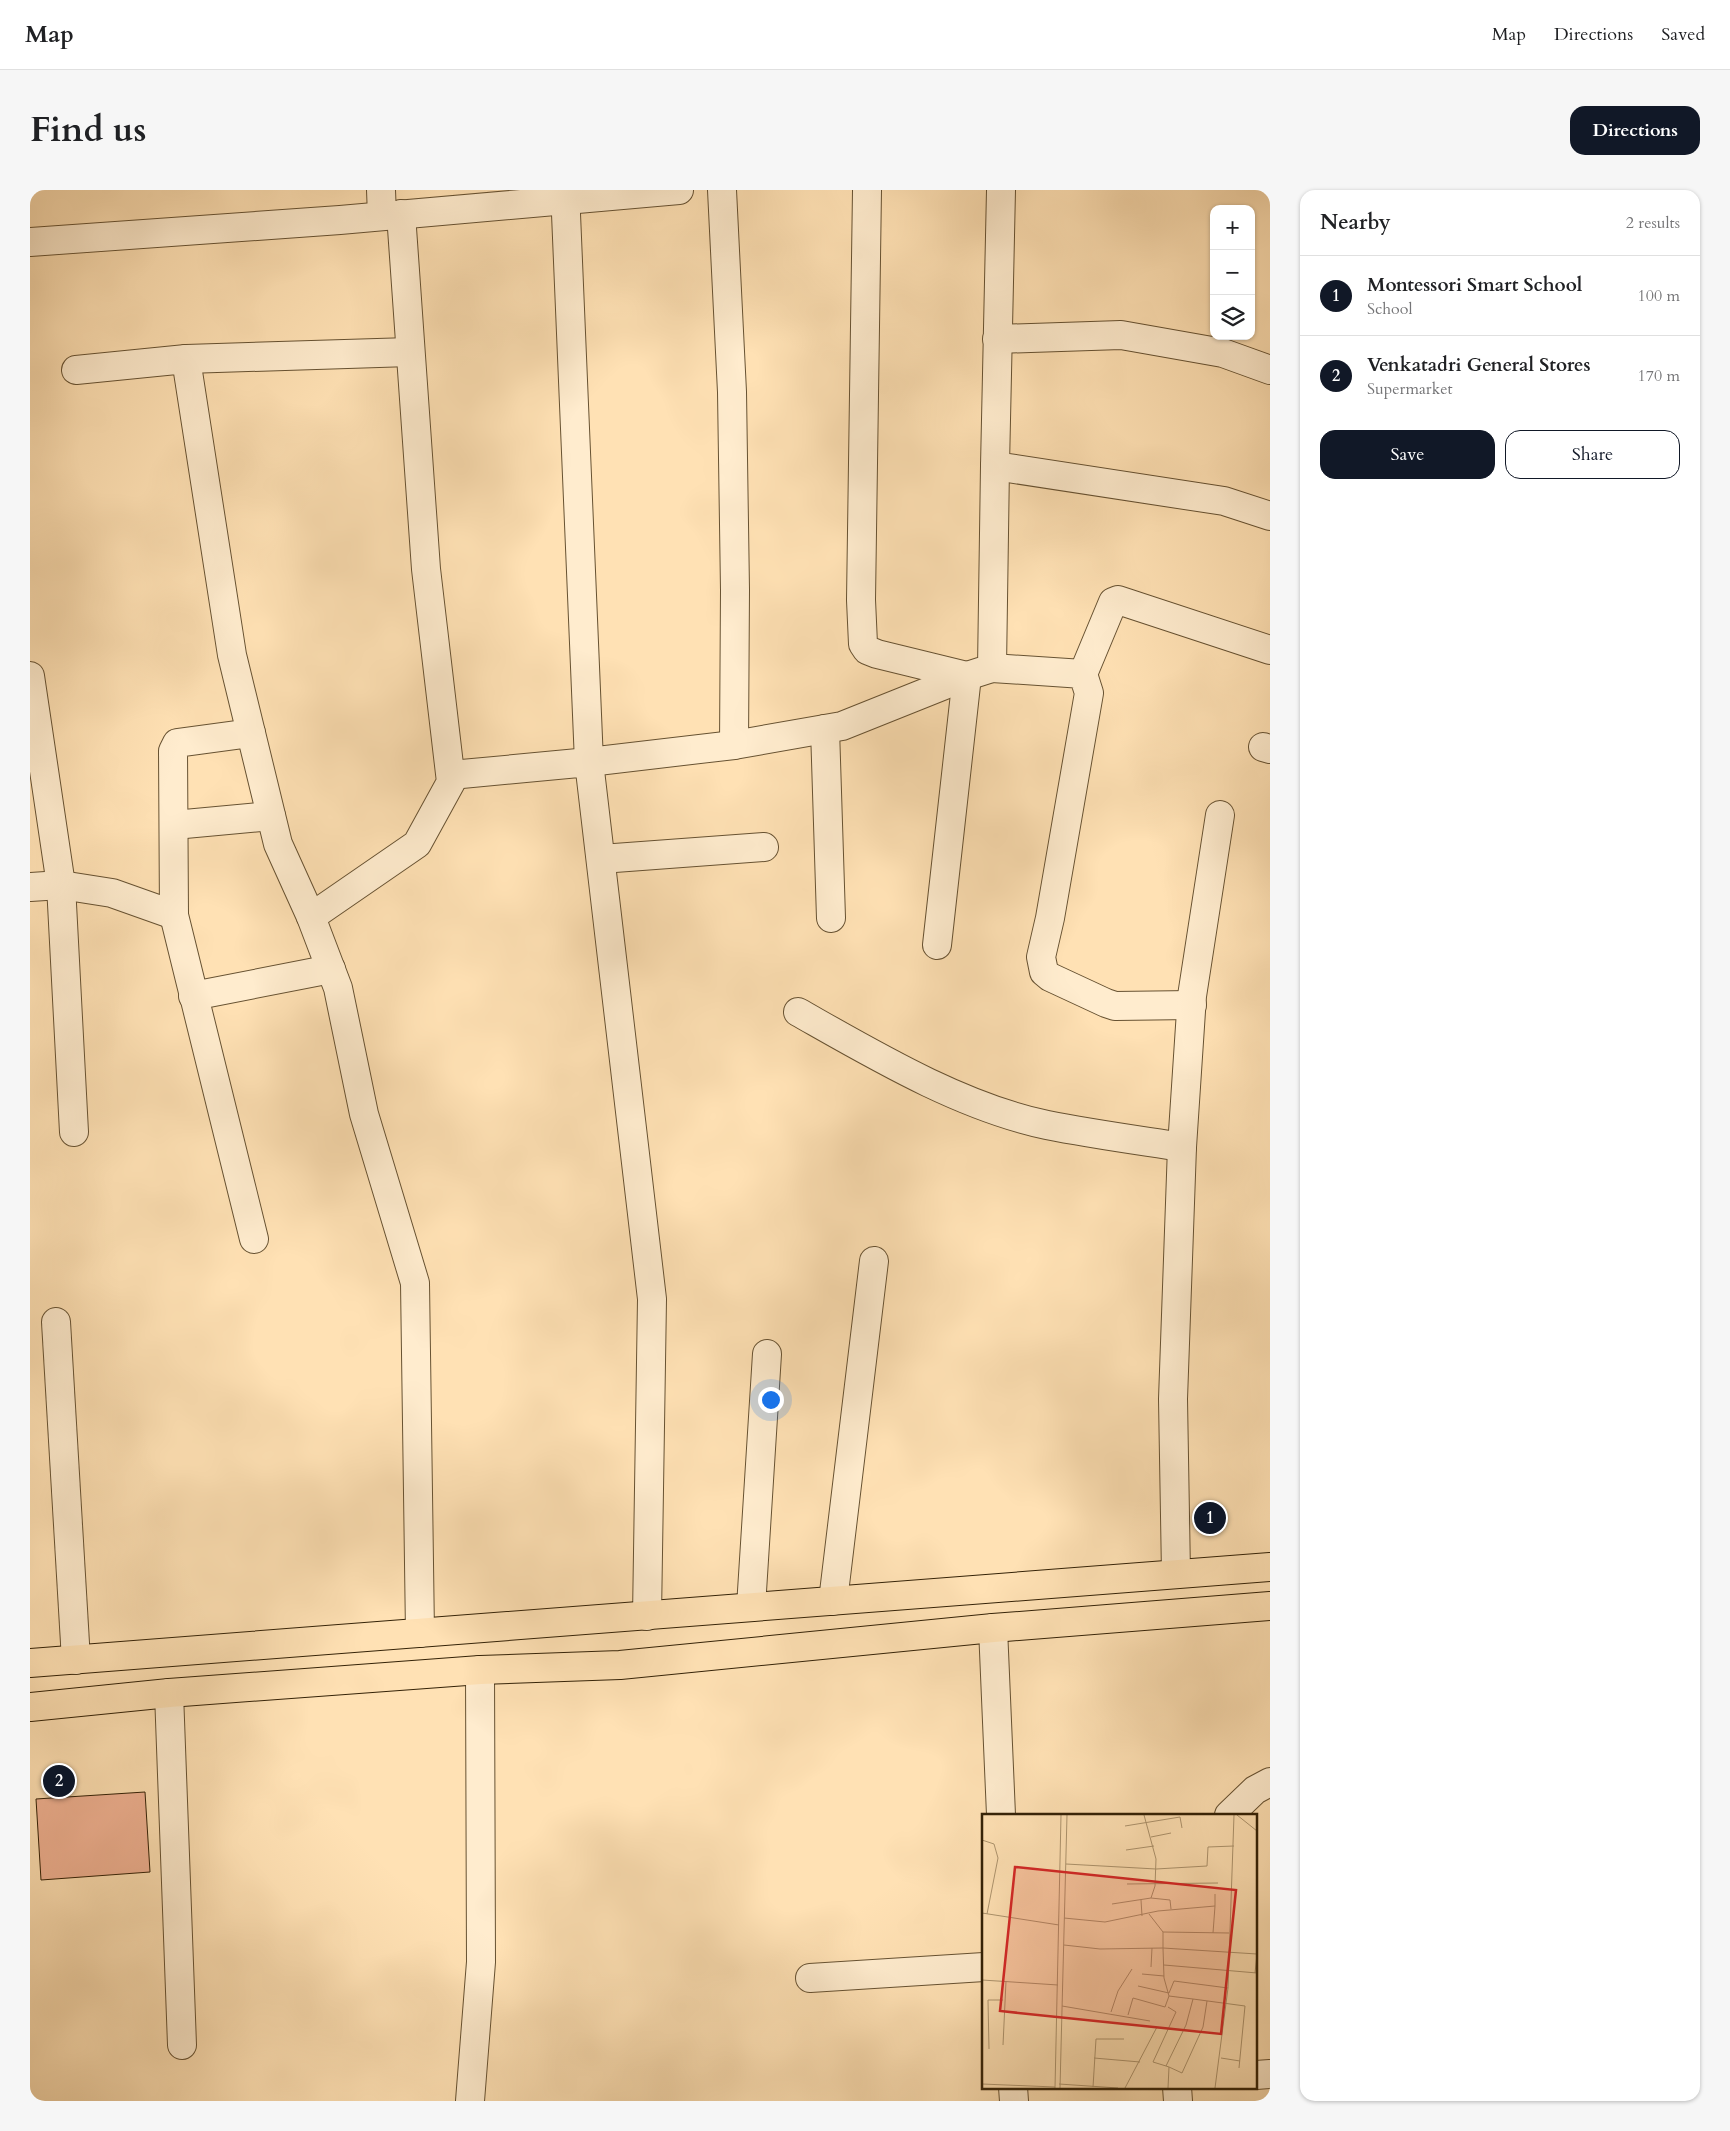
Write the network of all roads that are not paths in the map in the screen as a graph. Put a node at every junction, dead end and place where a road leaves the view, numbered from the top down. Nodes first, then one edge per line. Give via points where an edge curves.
1 (679, 190) edge
2 (722, 190) edge
3 (867, 190) edge
4 (1001, 190) edge
5 (565, 195) edge
6 (388, 207) edge
7 (30, 242) edge
8 (997, 339) junction
9 (410, 352) junction
10 (186, 359) junction
11 (76, 370) dead end
12 (1270, 370) edge
13 (995, 466) junction
14 (1270, 516) edge
15 (1270, 650) edge
16 (980, 672) junction
17 (1083, 674) junction
18 (30, 676) edge
19 (826, 729) junction
20 (251, 733) junction
21 (734, 744) junction
22 (589, 762) junction
23 (450, 775) junction
24 (1220, 815) dead end
25 (271, 816) junction
26 (174, 825) junction
27 (764, 847) dead end
28 (601, 859) junction
29 (61, 885) junction
30 (30, 888) edge
31 (174, 915) junction
32 (311, 917) junction
33 (830, 918) dead end
34 (937, 945) dead end
35 (331, 969) junction
36 (193, 996) junction
37 (1192, 1005) junction
38 (798, 1012) dead end
39 (74, 1132) dead end
40 (1182, 1147) junction
41 (254, 1239) dead end
42 (874, 1261) dead end
43 (56, 1322) dead end
44 (767, 1354) dead end
45 (1270, 1567) edge
46 (1176, 1574) junction
47 (833, 1601) junction
48 (1270, 1606) edge
49 (751, 1607) junction
50 (647, 1616) junction
51 (993, 1628) junction
52 (420, 1633) junction
53 (76, 1660) junction
54 (30, 1663) edge
55 (480, 1670) junction
56 (170, 1693) junction
57 (30, 1708) edge
58 (1270, 1782) edge
59 (1001, 1814) edge
60 (1230, 1814) edge
61 (982, 1967) edge
62 (810, 1978) dead end
63 (182, 2045) dead end
64 (1013, 2088) edge
65 (1177, 2088) edge
66 (470, 2101) edge
67 (1014, 2101) edge
68 (1178, 2101) edge

1 - 5 street
2 - 21 street via 732,392
3 - 16 street via 863,644 867,650 877,654
4 - 8 street
5 - 6 street
5 - 22 street
6 - 7 street
6 - 9 street
8 - 12 street via 1121,335 1223,353
8 - 13 street
9 - 10 street
9 - 23 street via 426,569
10 - 11 street
10 - 20 street via 232,655
13 - 14 street via 1224,501
13 - 16 street
15 - 17 street via 1118,600 1114,602
16 - 17 street
16 - 19 street via 842,726
16 - 34 street
17 - 37 street via 1090,693 1041,964 1050,977 1106,1004
18 - 29 street
19 - 21 street
19 - 33 street
20 - 25 street
20 - 26 street via 177,743 173,751
21 - 22 street
22 - 23 street
22 - 28 street
23 - 32 street via 451,782 417,844
24 - 37 street
25 - 26 street
25 - 32 street via 278,844
26 - 31 street
27 - 28 street
28 - 50 street via 652,1299
29 - 30 street
29 - 31 street via 112,893
29 - 39 street
31 - 36 street
32 - 35 street
35 - 36 street
35 - 52 street via 338,988 364,1114 415,1283
36 - 41 street
37 - 40 street
38 - 40 street via 904,1071 991,1109 1046,1125
40 - 46 street via 1173,1399
42 - 47 street
43 - 53 street
44 - 49 street
45 - 46 highway
46 - 47 highway
47 - 49 highway
48 - 51 highway
49 - 50 highway
50 - 52 highway
51 - 55 highway via 620,1665
51 - 59 street
52 - 53 highway
53 - 54 highway
55 - 56 highway
55 - 66 street via 481,1962
56 - 57 highway
56 - 63 street
58 - 60 street via 1255,1790
61 - 62 street
64 - 67 street
65 - 68 street

